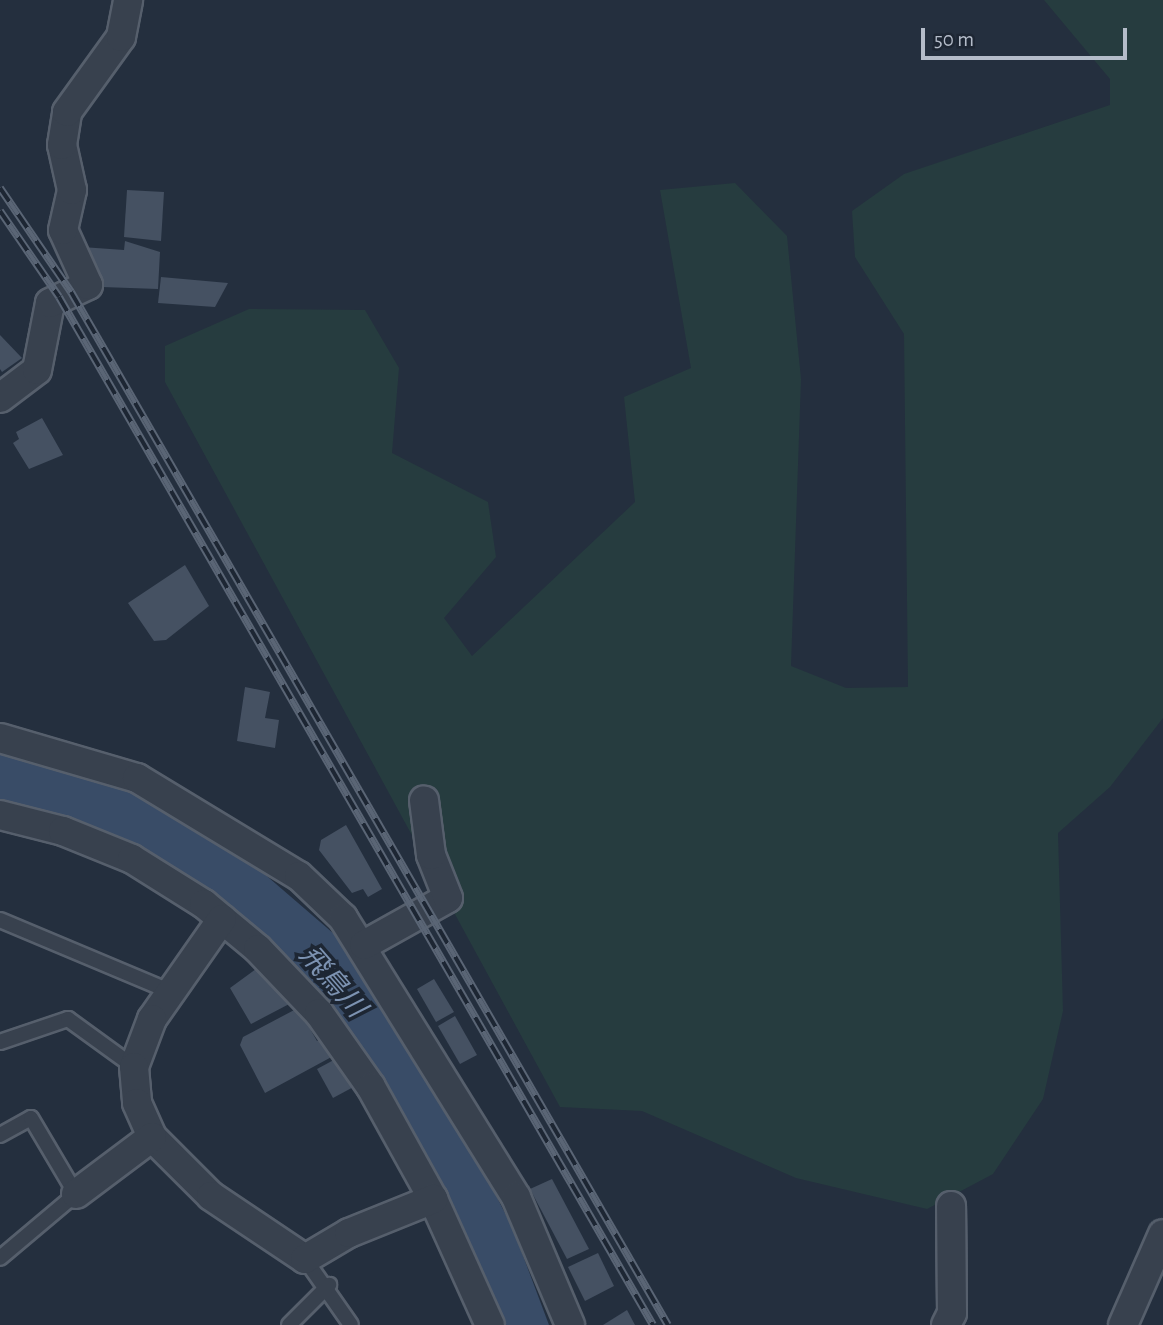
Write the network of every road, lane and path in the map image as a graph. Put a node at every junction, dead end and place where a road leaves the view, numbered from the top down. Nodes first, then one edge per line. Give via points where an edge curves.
1 (128, 0) edge
2 (0, 398) edge
3 (0, 738) edge
4 (424, 800) dead end
5 (0, 816) edge
6 (222, 919) junction
7 (0, 920) edge
8 (364, 945) junction
9 (171, 992) junction
10 (0, 1042) edge
11 (134, 1067) junction
12 (0, 1135) edge
13 (152, 1137) junction
14 (76, 1194) junction
15 (433, 1199) junction
16 (951, 1206) dead end
17 (1163, 1234) edge
18 (0, 1258) edge
19 (305, 1259) junction
20 (329, 1285) junction
21 (289, 1325) edge
22 (351, 1325) edge
23 (490, 1325) edge
24 (570, 1325) edge
25 (946, 1325) edge
26 (1123, 1325) edge

1 - 2 street via 121,37 66,112 62,145 72,190 63,230 88,285 50,303 37,370
3 - 8 street via 149,785 299,876
4 - 8 street via 431,855 448,898
5 - 6 street via 63,831 132,859
6 - 9 street
6 - 15 street via 319,1013 371,1087
7 - 9 lane
8 - 24 street via 516,1197
9 - 11 street via 152,1019
10 - 11 lane via 68,1019
11 - 13 street via 137,1103
12 - 14 lane via 32,1118
13 - 14 street
13 - 19 street via 211,1196
14 - 18 lane
15 - 19 street via 349,1233
15 - 23 street
16 - 25 street via 952,1312
17 - 26 street
19 - 20 lane
20 - 21 lane
20 - 22 lane

